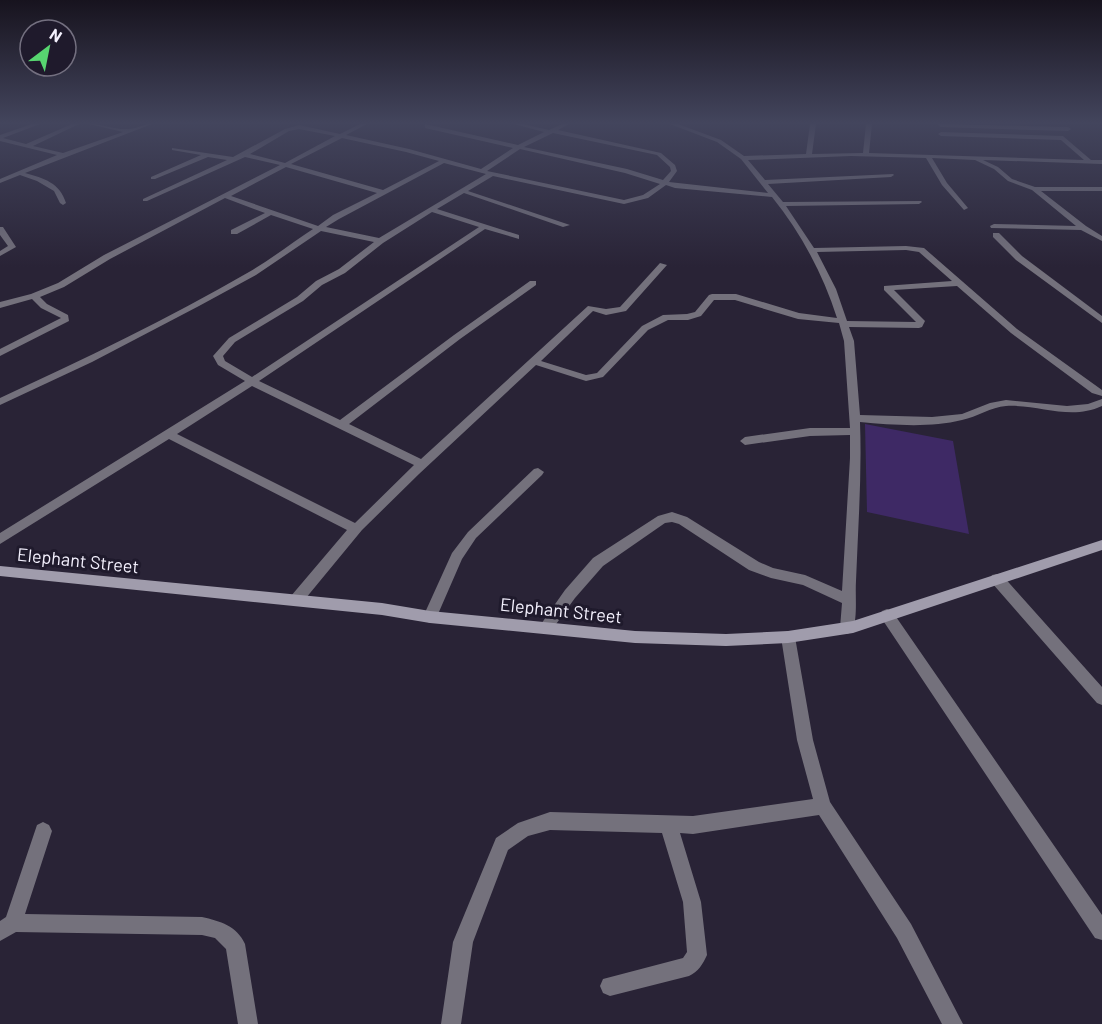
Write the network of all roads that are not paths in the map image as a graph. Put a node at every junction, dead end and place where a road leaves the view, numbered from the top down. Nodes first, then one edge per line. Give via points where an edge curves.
1 (21, 172) edge
2 (167, 172) edge
3 (206, 172) edge
4 (270, 172) edge
5 (312, 172) edge
6 (422, 172) edge
7 (482, 172) edge
8 (629, 172) edge
9 (673, 172) edge
10 (753, 172) edge
11 (937, 172) edge
12 (999, 172) edge
13 (0, 174) edge
14 (16, 174) junction
15 (491, 174) junction
16 (891, 175) dead end
17 (153, 178) dead end
18 (0, 181) edge
19 (761, 182) junction
20 (664, 183) junction
21 (1034, 189) junction
22 (1102, 189) edge
23 (463, 191) junction
24 (382, 192) junction
25 (771, 195) junction
26 (225, 196) junction
27 (145, 200) dead end
28 (919, 202) dead end
29 (63, 203) dead end
30 (781, 204) junction
31 (964, 208) dead end
32 (432, 210) junction
33 (272, 212) junction
34 (566, 225) dead end
35 (322, 227) junction
36 (484, 227) junction
37 (1083, 228) junction
38 (0, 229) edge
39 (234, 231) dead end
40 (516, 237) dead end
41 (1102, 239) edge
42 (380, 241) junction
43 (812, 250) junction
44 (0, 254) edge
45 (663, 265) dead end
46 (533, 283) dead end
47 (960, 284) junction
48 (34, 296) junction
49 (0, 305) edge
50 (1102, 320) edge
51 (843, 322) junction
52 (0, 353) edge
53 (535, 362) junction
54 (253, 382) junction
55 (1102, 393) edge
56 (0, 402) edge
57 (1102, 402) edge
58 (855, 418) junction
59 (342, 424) junction
60 (855, 431) junction
61 (170, 435) junction
62 (745, 441) dead end
63 (421, 464) junction
64 (538, 472) dead end
65 (356, 529) junction
66 (0, 539) edge
67 (1101, 547) edge
68 (1, 569) edge
69 (997, 579) junction
70 (296, 600) junction
71 (849, 600) junction
72 (887, 615) junction
73 (430, 617) junction
74 (546, 627) junction
75 (848, 628) junction
76 (788, 637) junction
77 (1102, 698) edge
78 (823, 806) junction
79 (669, 826) junction
80 (43, 831) dead end
81 (7, 927) edge
82 (1102, 932) edge
83 (610, 986) dead end
84 (248, 1024) edge
85 (451, 1024) edge
86 (953, 1024) edge

1 - 14 street
2 - 17 street
3 - 27 street
4 - 26 street
5 - 24 street
6 - 24 street
7 - 15 street
8 - 20 street
9 - 20 street
10 - 19 street
11 - 31 street
12 - 21 street
13 - 14 street
14 - 18 street
14 - 29 street via 51,184
15 - 20 street via 624,202 644,198
15 - 23 street
16 - 19 street
19 - 25 street
20 - 25 street
21 - 22 street
21 - 37 street
23 - 32 street
23 - 34 street
24 - 35 street
25 - 30 street
26 - 33 street
26 - 48 street via 107,257 62,285
28 - 30 street
30 - 43 street
32 - 36 street
32 - 42 street
33 - 35 street
33 - 39 street
35 - 42 street
35 - 56 street via 253,273 196,304
36 - 40 street
36 - 54 street
37 - 41 street
37 - 50 street via 995,231 1019,258
38 - 44 street via 12,247
42 - 54 street via 342,271 225,345 218,360
43 - 47 street via 921,250
43 - 51 street
45 - 53 street via 623,309 606,312 591,308
46 - 59 street
47 - 51 street via 887,288 921,321 919,325
47 - 55 street via 1014,331
48 - 49 street
48 - 52 street via 65,317 65,321
51 - 53 street via 798,316 736,297 712,297 698,314 666,317 645,328 600,375 586,378
51 - 58 street via 852,363
53 - 63 street
54 - 59 street
54 - 61 street
57 - 58 street via 1087,408 1061,410 1005,403 957,418
58 - 60 street
59 - 63 street
60 - 62 street via 810,432
60 - 71 street
61 - 65 street
61 - 66 street
63 - 65 street
64 - 73 street via 472,535 457,557
65 - 70 street
67 - 69 main road, Elephant Street
68 - 70 main road, Elephant Street
69 - 72 main road, Elephant Street
69 - 77 street
70 - 73 main road, Elephant Street
71 - 74 street via 805,580 754,566 683,520 672,517 662,519 598,562
71 - 75 street
72 - 75 main road, Elephant Street
72 - 82 street
73 - 74 main road, Elephant Street
74 - 76 main road, Elephant Street via 662,639
75 - 76 main road, Elephant Street
76 - 78 street via 805,740
78 - 79 street via 718,823
78 - 86 street via 904,931
79 - 83 street via 692,902 697,956 689,966
79 - 85 street via 550,821 524,829 502,844 462,942
80 - 81 street
81 - 84 street via 202,926 220,930 235,945

